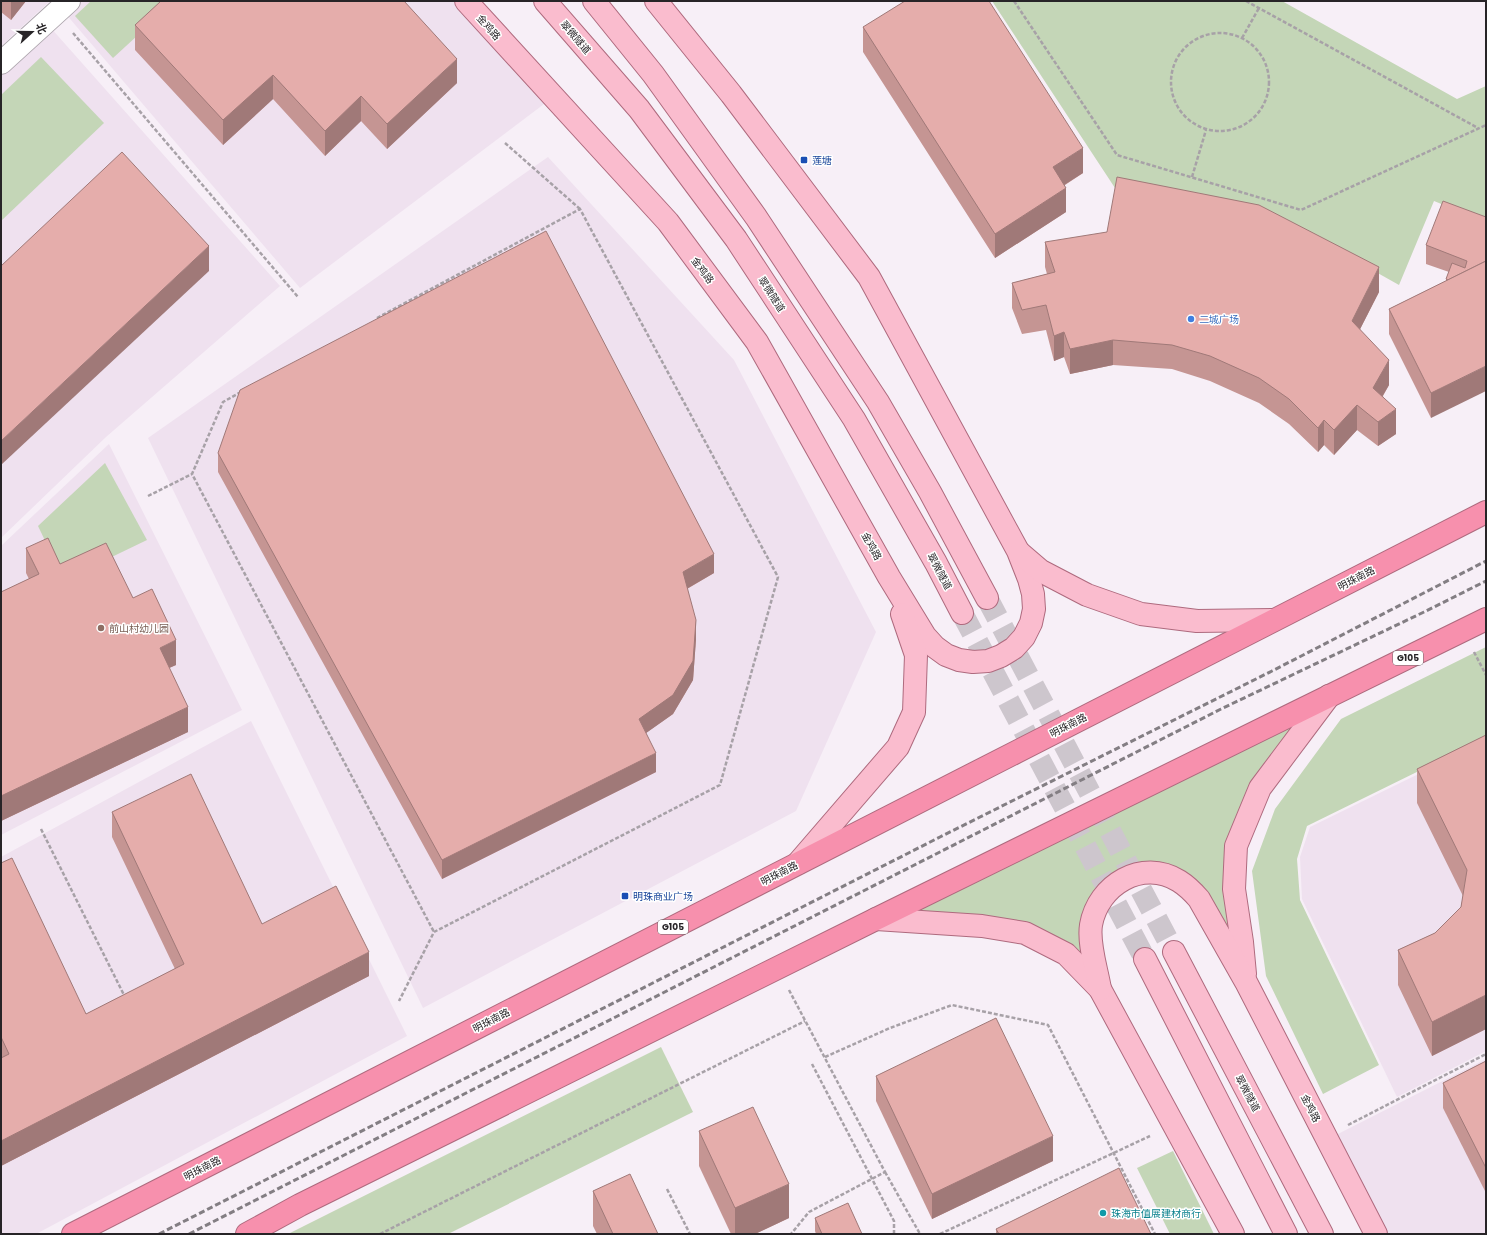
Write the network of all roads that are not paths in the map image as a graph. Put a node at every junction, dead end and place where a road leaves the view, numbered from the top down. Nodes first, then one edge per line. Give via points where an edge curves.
1 (466, 1) edge
2 (545, 1) edge
3 (594, 1) edge
4 (656, 1) edge
5 (62, 7) edge
6 (1, 63) edge
7 (1486, 512) edge
8 (1018, 551) junction
9 (889, 577) junction
10 (987, 598) tunnel mouth
11 (962, 613) tunnel mouth
12 (1486, 619) edge
13 (1273, 620) junction
14 (1329, 696) junction
15 (798, 863) junction
16 (876, 918) junction
17 (1174, 952) tunnel mouth
18 (1145, 959) tunnel mouth
19 (1246, 982) junction
20 (1100, 989) junction
21 (73, 1234) edge
22 (247, 1234) edge
23 (1233, 1234) edge
24 (1286, 1234) edge
25 (1322, 1234) edge
26 (1376, 1234) edge

1 - 9 main road, 金鸡路 via 668,222 757,342
2 - 11 main road, 翠微隧道 via 639,109 736,239 854,420 936,562
3 - 10 main road via 653,74 756,217 878,402
4 - 8 main road via 731,94 869,277
5 - 6 lane
7 - 13 highway, 明珠南路 / G105
8 - 9 main road via 1033,594 1034,609 1031,623 1024,637 1014,648 988,661 959,660 935,647 925,636
8 - 13 main road via 1041,571 1087,594 1141,614 1197,621
9 - 15 main road via 916,655 914,712 898,747
12 - 14 highway, G105
13 - 15 highway, 明珠南路 / G105
14 - 16 highway, G105
14 - 19 main road via 1260,788 1236,846 1234,889
15 - 21 highway, 明珠南路 / G105
16 - 20 main road via 982,926 1025,933 1066,954
16 - 22 highway, G105 via 300,1205
17 - 25 main road, 翠微隧道
18 - 24 main road
19 - 20 main road, 金鸡路 via 1199,899 1190,888 1178,880 1151,873 1137,874 1111,887 1094,912 1090,926 1091,942
19 - 26 main road, 金鸡路
20 - 23 main road

